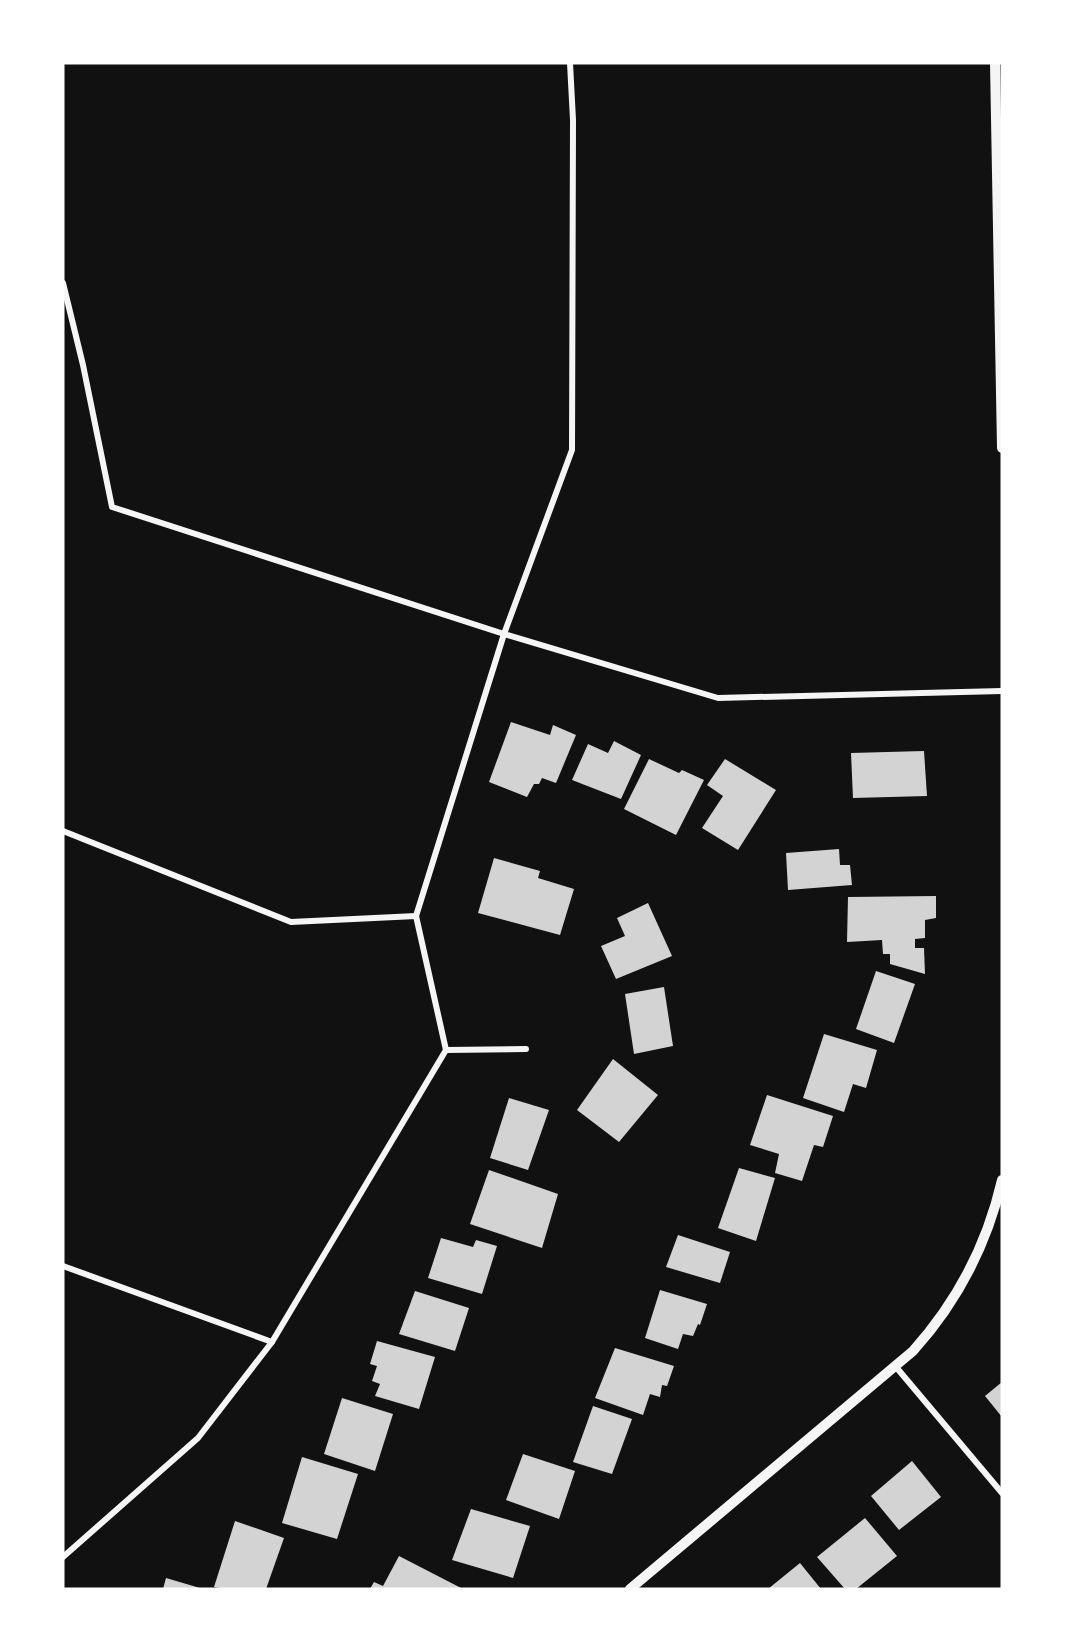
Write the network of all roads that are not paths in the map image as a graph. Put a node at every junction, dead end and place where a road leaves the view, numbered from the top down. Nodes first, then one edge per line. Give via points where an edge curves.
1 (570, 63) edge
2 (995, 63) edge
3 (63, 283) edge
4 (1001, 322) edge
5 (1002, 448) edge
6 (504, 634) junction
7 (1002, 691) edge
8 (63, 831) edge
9 (416, 916) junction
10 (526, 1049) dead end
11 (446, 1050) junction
12 (1002, 1180) edge
13 (63, 1266) edge
14 (272, 1342) junction
15 (896, 1367) junction
16 (1002, 1493) edge
17 (63, 1557) edge
18 (630, 1589) edge

1 - 6 street via 572,450
2 - 4 street
3 - 6 street via 112,507
4 - 5 street
6 - 7 street via 718,698
6 - 9 street
8 - 9 street via 291,922
9 - 11 street
10 - 11 street
11 - 14 street
12 - 15 street via 995,1212 972,1269 929,1334
13 - 14 street
14 - 17 street via 198,1438
15 - 16 street
15 - 18 street

